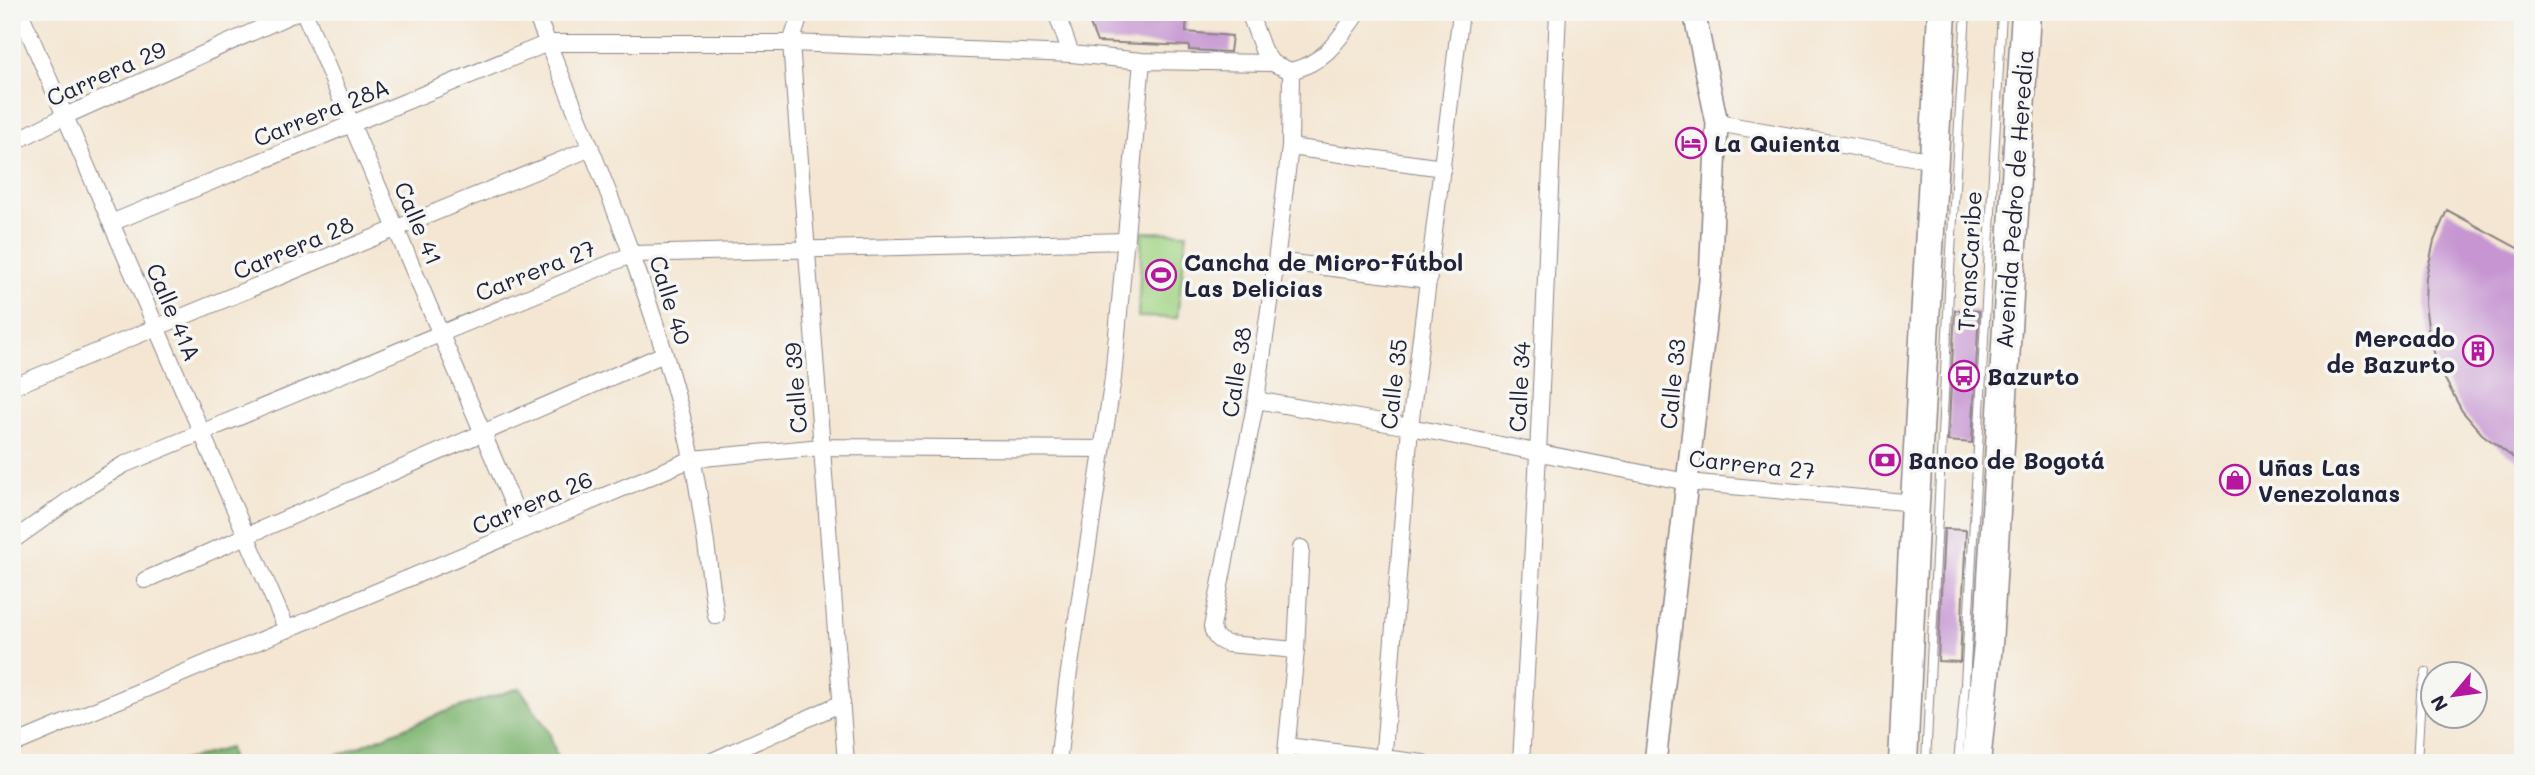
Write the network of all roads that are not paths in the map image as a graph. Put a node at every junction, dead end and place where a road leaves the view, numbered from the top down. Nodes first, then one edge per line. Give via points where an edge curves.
1 (20, 12) edge
2 (297, 12) edge
3 (304, 12) edge
4 (535, 12) edge
5 (802, 12) edge
6 (1056, 12) edge
7 (1249, 12) edge
8 (1357, 12) edge
9 (1461, 12) edge
10 (1558, 12) edge
11 (1694, 12) edge
12 (1942, 12) edge
13 (1966, 12) edge
14 (2002, 12) edge
15 (2026, 12) edge
16 (548, 43) junction
17 (792, 43) junction
18 (1071, 54) junction
19 (1142, 61) junction
20 (1272, 63) junction
21 (1291, 71) junction
22 (65, 116) junction
23 (352, 124) junction
24 (1717, 124) junction
25 (12, 143) edge
26 (1290, 147) junction
27 (591, 148) junction
28 (1934, 161) junction
29 (1443, 168) junction
30 (111, 223) junction
31 (396, 229) junction
32 (1126, 241) junction
33 (807, 250) junction
34 (633, 254) junction
35 (1276, 261) junction
36 (1429, 280) junction
37 (157, 328) junction
38 (441, 333) junction
39 (664, 354) junction
40 (13, 385) edge
41 (1256, 400) junction
42 (1410, 427) junction
43 (202, 433) junction
44 (483, 433) junction
45 (822, 447) junction
46 (1102, 449) junction
47 (1538, 454) junction
48 (692, 459) junction
49 (1687, 482) junction
50 (1914, 503) junction
51 (524, 530) junction
52 (247, 536) junction
53 (12, 541) edge
54 (1301, 548) dead end
55 (145, 580) dead end
56 (716, 616) dead end
57 (287, 630) junction
58 (1296, 650) junction
59 (842, 703) junction
60 (2420, 711) edge
61 (12, 745) edge
62 (1286, 755) edge
63 (1383, 760) edge
64 (708, 763) edge
65 (846, 763) edge
66 (1058, 763) edge
67 (1423, 763) edge
68 (1521, 763) edge
69 (1655, 763) edge
70 (1903, 763) edge
71 (1926, 763) edge
72 (1958, 763) edge
73 (1976, 763) edge
74 (2417, 763) edge

1 - 22 street, Calle 41A
2 - 22 street, Carrera 29
3 - 23 street, Calle 41
4 - 16 street, Calle 40
5 - 17 street, Calle 39
6 - 18 street
7 - 20 street
8 - 21 street via 1331,50 1310,66
9 - 29 street, Calle 35
10 - 47 street, Calle 34
11 - 24 street, Calle 33
12 - 28 highway
13 - 71 lane, TransCaribe
14 - 72 lane, TransCaribe
15 - 73 highway, Avenida Pedro de Heredia via 1988,645
16 - 17 street
16 - 23 street, Carrera 28A
16 - 27 street, Calle 40
17 - 18 street
17 - 33 street, Calle 39
18 - 19 street
19 - 20 street
19 - 32 street
20 - 21 street
21 - 26 street, Calle 38
22 - 25 street, Carrera 29
22 - 30 street, Calle 41A
23 - 30 street, Carrera 28A
23 - 31 street, Calle 41
24 - 28 street
24 - 49 street, Calle 33 via 1710,281
26 - 29 street
26 - 35 street, Calle 38
27 - 31 street, Carrera 28
27 - 34 street, Calle 40
28 - 50 highway
29 - 36 street, Calle 35
30 - 37 street, Calle 41A
31 - 37 street, Carrera 28
31 - 38 street, Calle 41
32 - 33 street, Carrera 27
32 - 46 street
33 - 34 street, Carrera 27
33 - 45 street, Calle 39
34 - 38 street, Carrera 27
34 - 39 street, Calle 40
35 - 36 street
35 - 41 street, Calle 38
36 - 42 street, Calle 35
37 - 40 street, Carrera 28
37 - 43 street, Calle 41A
38 - 43 street, Carrera 27
38 - 44 street, Calle 41
39 - 44 street
39 - 48 street, Calle 40
41 - 42 street, Carrera 27
41 - 58 street, Calle 38 via 1212,627 1214,635 1228,644
42 - 47 street, Carrera 27
42 - 63 street, Calle 35
43 - 52 street, Calle 41A
43 - 53 street, Carrera 27 via 123,465
44 - 51 street, Calle 41
44 - 52 street
45 - 46 street, Carrera 26
45 - 48 street, Carrera 26
45 - 59 street, Calle 39
46 - 66 street
47 - 49 street, Carrera 27
47 - 68 street, Calle 34
48 - 51 street, Carrera 26
48 - 56 street, Calle 40
49 - 50 street, Carrera 27
49 - 69 street, Calle 33
50 - 70 highway
51 - 57 street, Carrera 26
52 - 55 street
52 - 57 street, Calle 41A
54 - 58 street
57 - 61 street, Carrera 26
58 - 62 street
59 - 64 street
59 - 65 street, Calle 39
60 - 74 lane
62 - 63 street
63 - 67 street

